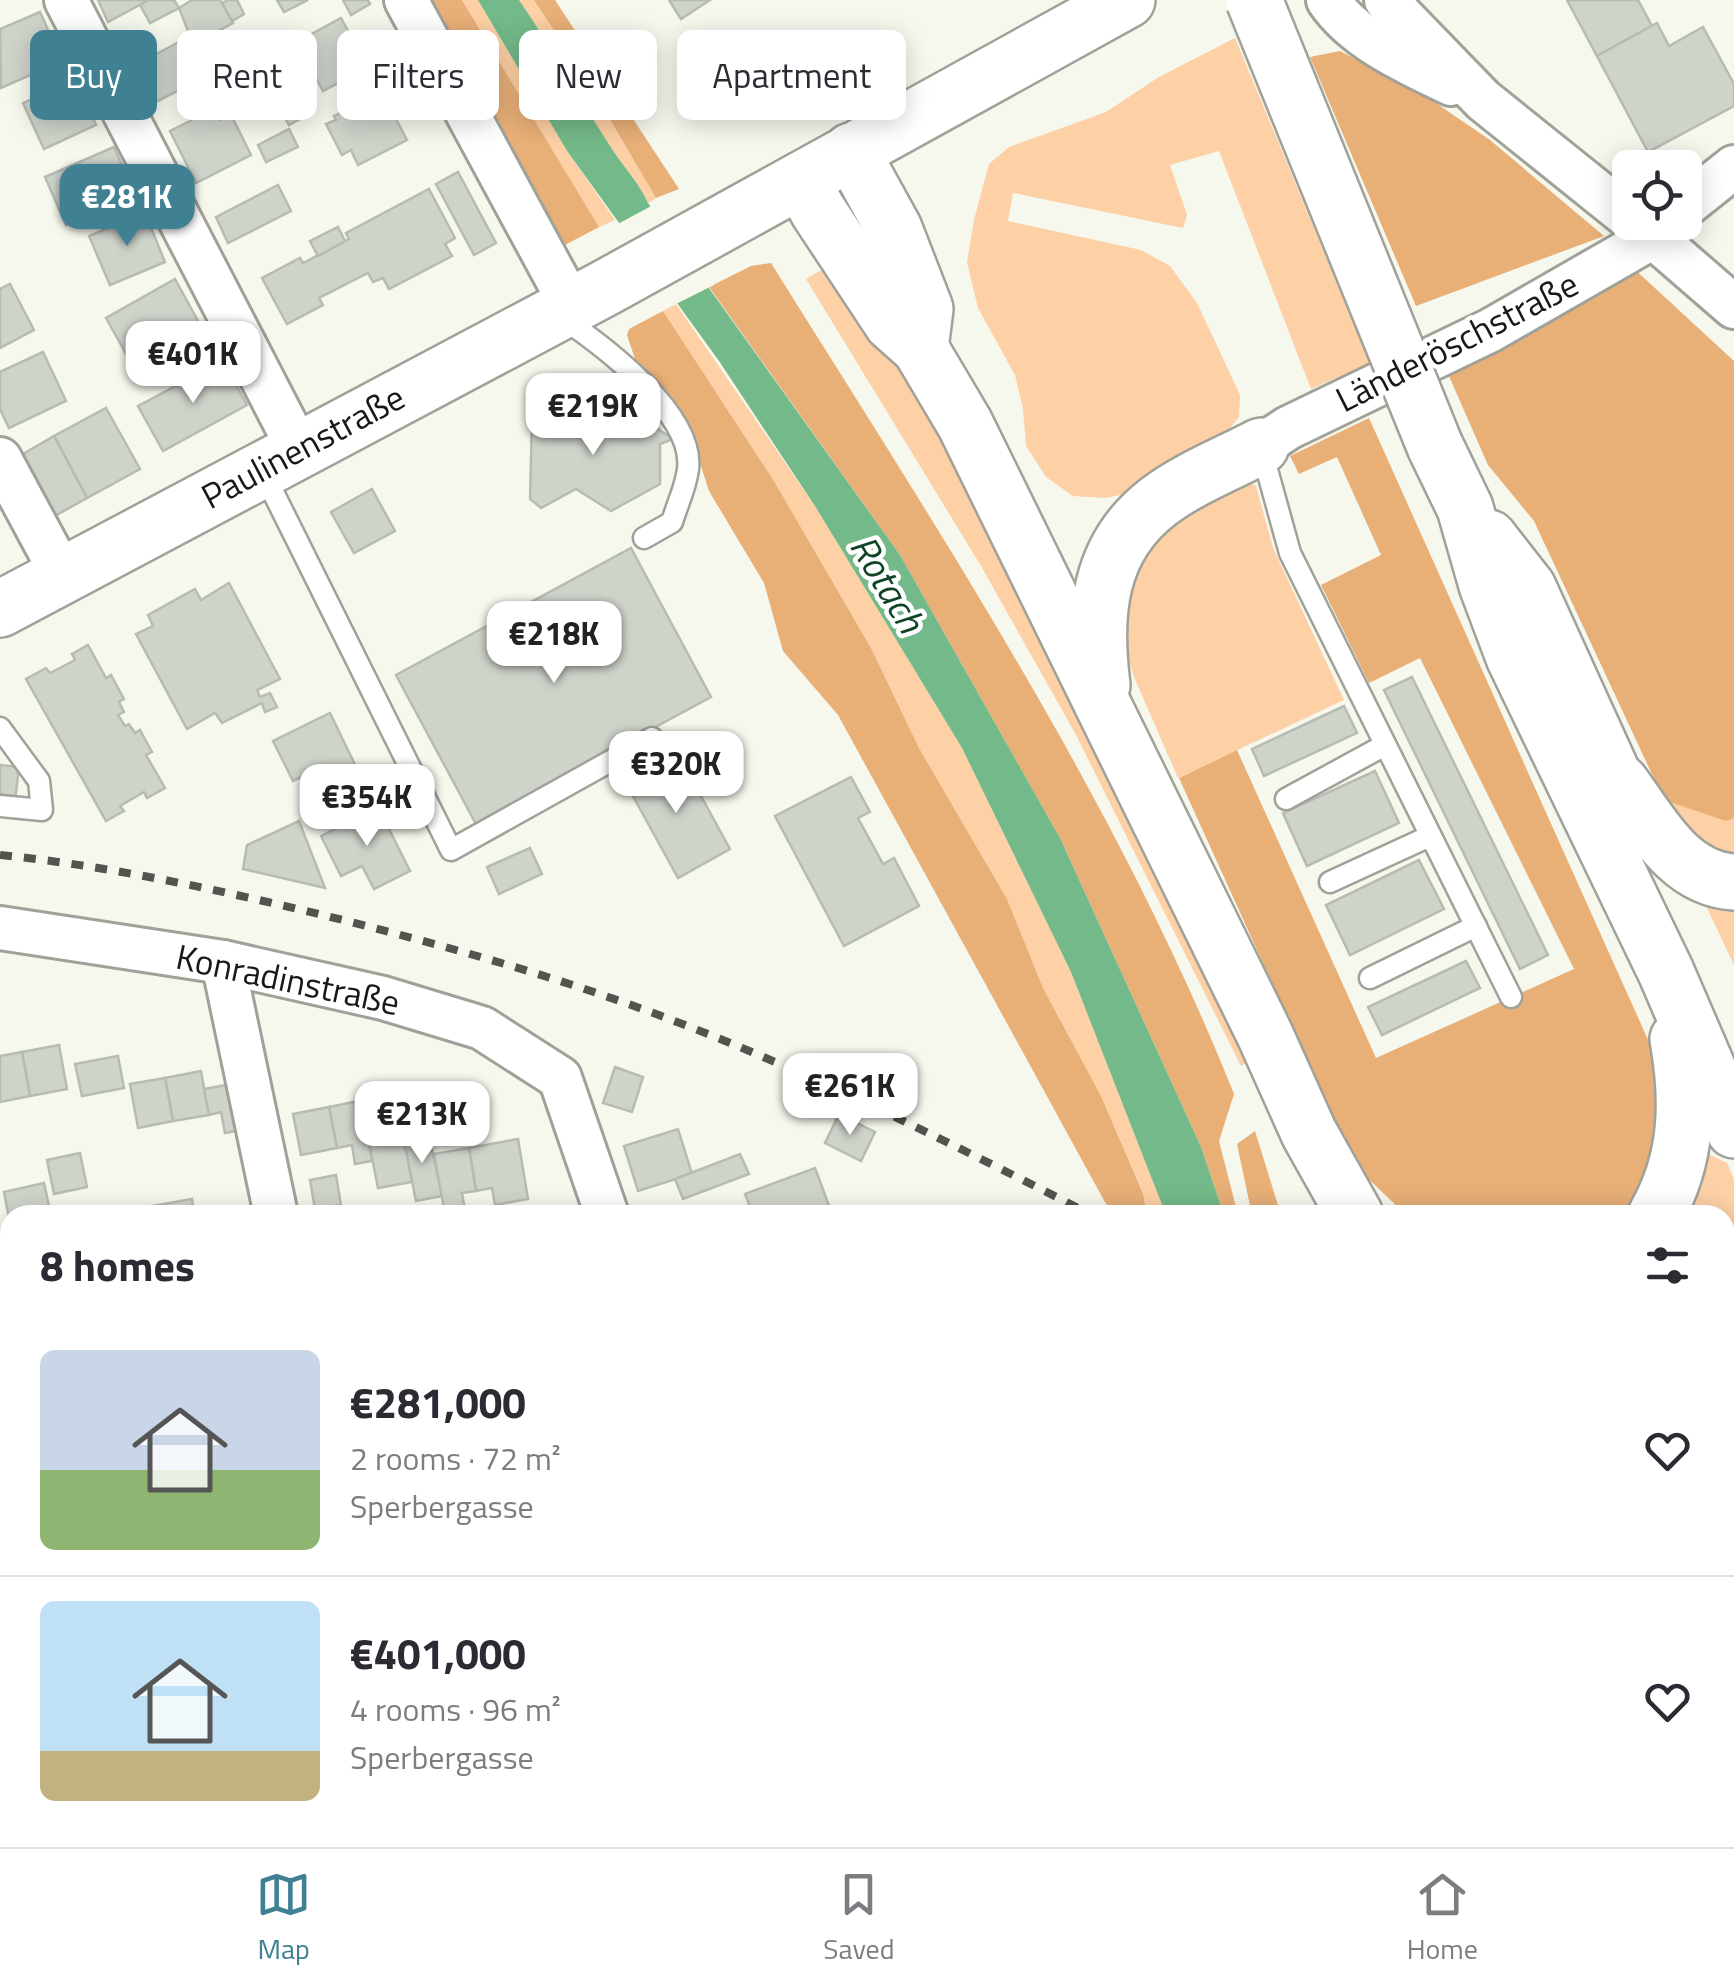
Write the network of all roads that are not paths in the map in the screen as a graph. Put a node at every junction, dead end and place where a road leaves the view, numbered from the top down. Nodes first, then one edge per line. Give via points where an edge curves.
1 (66, 0) edge
2 (406, 0) edge
3 (1254, 0) edge
4 (1326, 0) edge
5 (1386, 0) edge
6 (1129, 3) edge
7 (1483, 100) junction
8 (851, 152) junction
9 (1734, 167) edge
10 (800, 180) junction
11 (1702, 192) edge
12 (1612, 198) edge
13 (1625, 240) edge
14 (1663, 240) edge
15 (578, 302) junction
16 (1734, 307) edge
17 (920, 348) junction
18 (1261, 446) junction
19 (0, 459) edge
20 (280, 459) junction
21 (1465, 508) junction
22 (644, 538) dead end
23 (63, 576) junction
24 (0, 609) edge
25 (1104, 708) junction
26 (0, 728) edge
27 (652, 738) dead end
28 (1386, 745) junction
29 (1610, 768) junction
30 (1286, 798) dead end
31 (0, 806) edge
32 (1430, 836) junction
33 (1330, 882) dead end
34 (1734, 882) edge
35 (1476, 926) junction
36 (0, 928) edge
37 (223, 962) junction
38 (1666, 972) junction
39 (1370, 978) dead end
40 (1511, 997) dead end
41 (1734, 1043) edge
42 (1734, 1130) edge
43 (274, 1205) edge
44 (604, 1205) edge
45 (1349, 1205) edge
46 (1661, 1205) edge

1 - 20 street
2 - 15 street
3 - 21 main road, bridge
4 - 7 street via 1340,19 1386,49
5 - 7 street
6 - 8 main road, Paulinenstraße
7 - 12 street
8 - 10 main road, Paulinenstraße
8 - 17 main road via 894,229 925,309
9 - 11 street
10 - 15 main road, Paulinenstraße
10 - 17 main road via 892,323
13 - 18 street, Länderöschstraße via 1492,330
14 - 16 street
15 - 20 main road, Paulinenstraße
15 - 22 lane via 595,341 681,431 689,467 672,522
17 - 25 main road
18 - 25 main road via 1158,502 1126,536 1108,570 1096,617
18 - 28 lane via 1290,554
19 - 23 street
20 - 23 main road, Paulinenstraße
20 - 27 lane via 451,850
21 - 29 main road via 1528,588
21 - 38 main road via 1514,657
23 - 24 main road, Paulinenstraße
25 - 45 main road
26 - 31 lane via 39,781 42,810
28 - 30 lane
28 - 32 lane
29 - 34 main road via 1675,856 1703,874
29 - 41 main road
32 - 33 lane
32 - 35 lane
35 - 39 lane
35 - 40 lane
36 - 37 street, Konradinstraße
37 - 43 street
37 - 44 street, Konradinstraße via 482,1028 560,1078
38 - 42 main road
38 - 46 main road via 1685,1108 1675,1176

